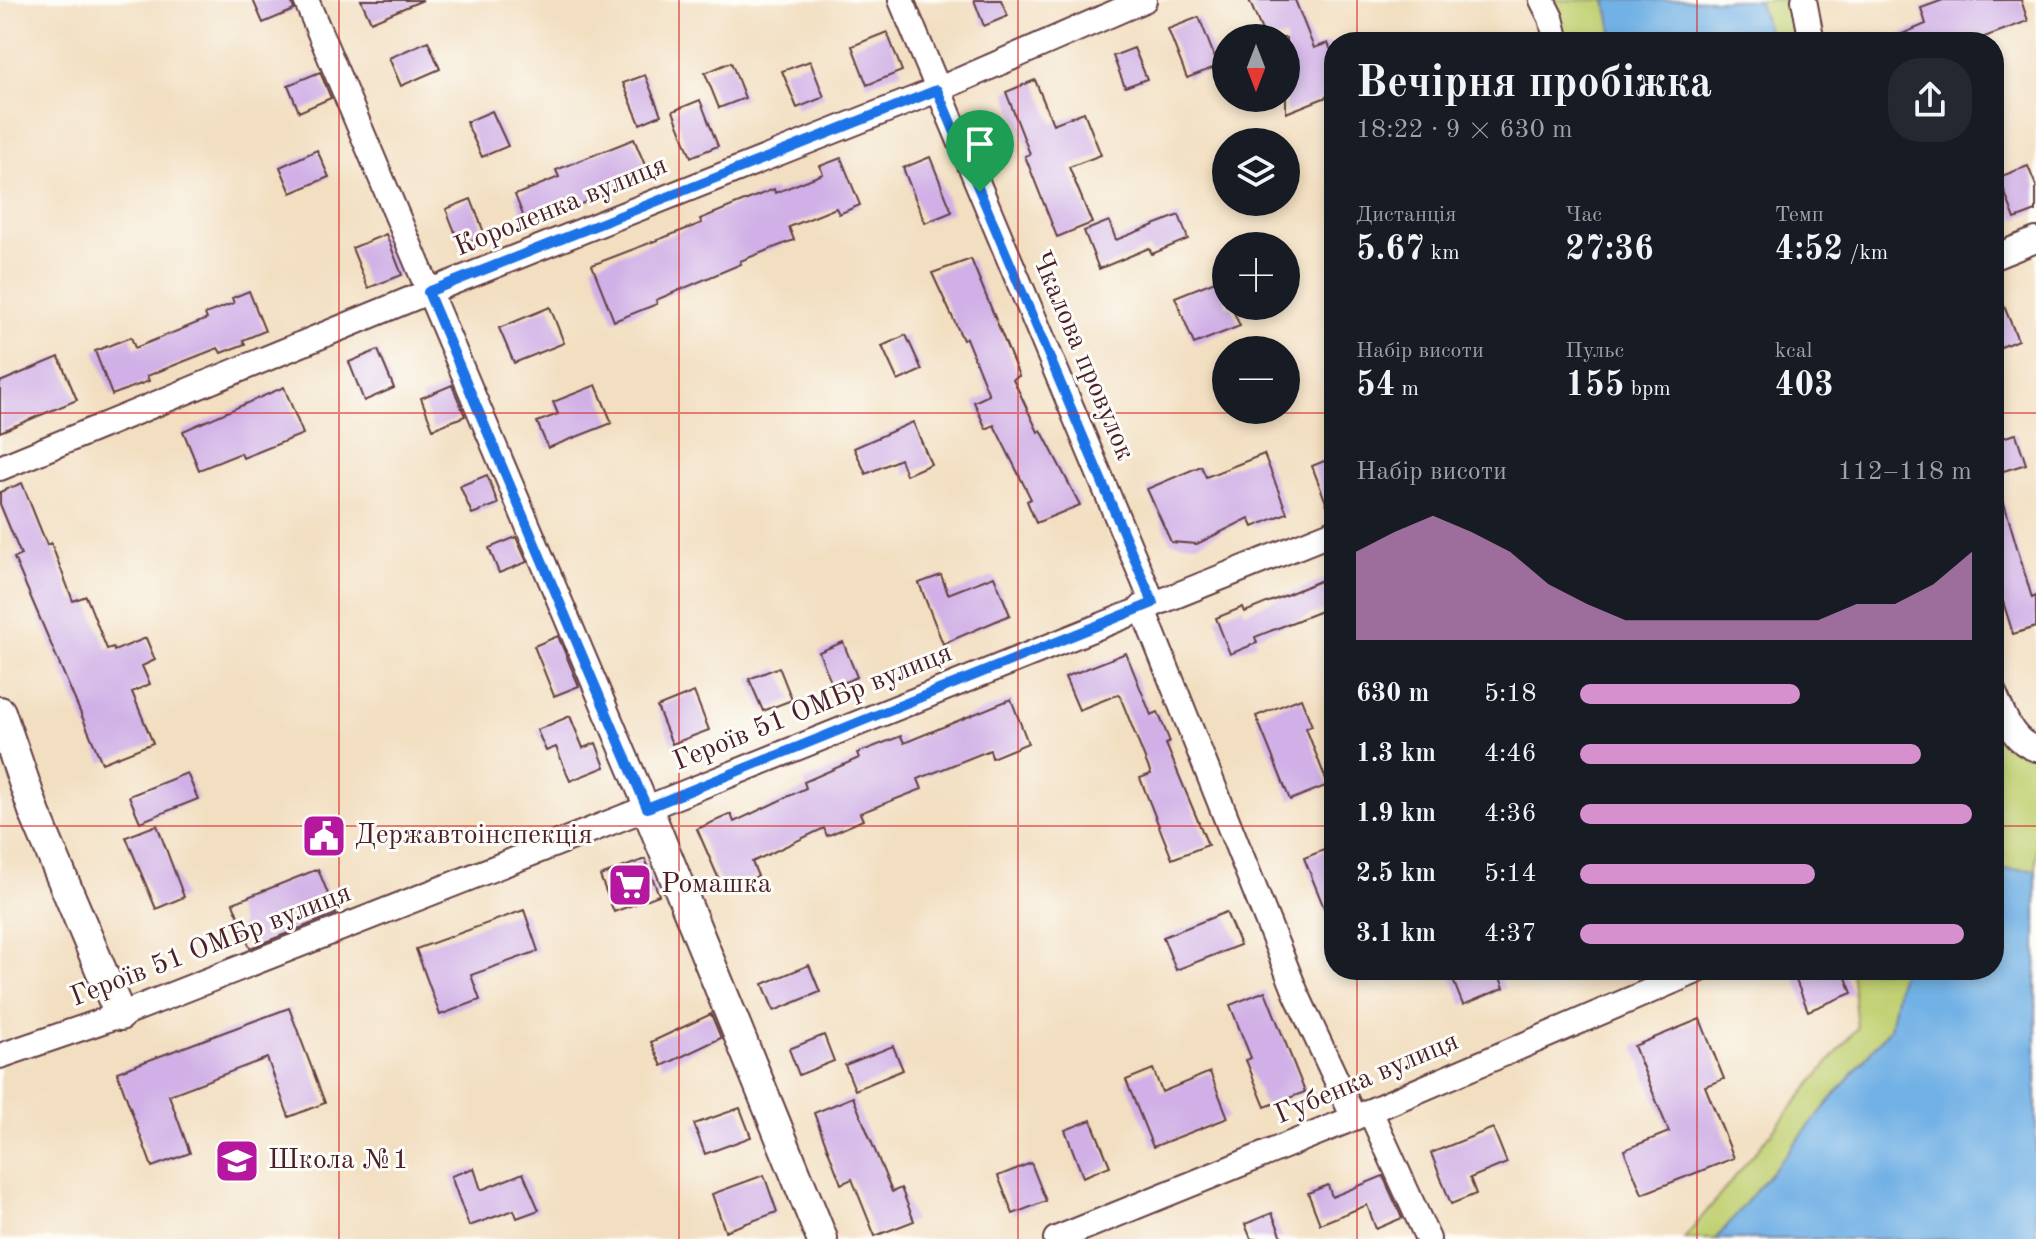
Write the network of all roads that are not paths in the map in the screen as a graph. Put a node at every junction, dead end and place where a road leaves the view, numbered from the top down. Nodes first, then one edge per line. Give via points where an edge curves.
1 (306, 0) edge
2 (901, 0) edge
3 (1144, 0) edge
4 (1542, 0) edge
5 (1804, 0) edge
6 (1554, 32) edge
7 (1810, 32) edge
8 (937, 90) junction
9 (2036, 240) edge
10 (2004, 253) edge
11 (428, 292) junction
12 (0, 468) edge
13 (1324, 536) edge
14 (1148, 605) junction
15 (0, 712) edge
16 (2004, 715) edge
17 (2036, 749) edge
18 (647, 808) junction
19 (1676, 980) edge
20 (120, 1015) junction
21 (0, 1056) edge
22 (1362, 1115) junction
23 (822, 1239) edge
24 (1056, 1239) edge
25 (1428, 1239) edge

1 - 11 street
2 - 8 street, Чкалова провулок
3 - 8 street, Короленка вулиця
4 - 6 street
5 - 7 street
8 - 11 street, Короленка вулиця
8 - 14 street, Чкалова провулок
9 - 10 street
11 - 12 street, Короленка вулиця
11 - 18 street
13 - 14 street, Героїв 51 ОМБр вулиця
14 - 18 street, Героїв 51 ОМБр вулиця
14 - 22 street, Чкалова провулок via 1296,993
15 - 20 street via 35,814
16 - 17 street via 2023,744
18 - 20 street, Героїв 51 ОМБр вулиця
18 - 23 street
19 - 22 street, Губенка вулиця
20 - 21 street, Героїв 51 ОМБр вулиця
22 - 24 street, Губенка вулиця
22 - 25 street, Чкалова провулок

